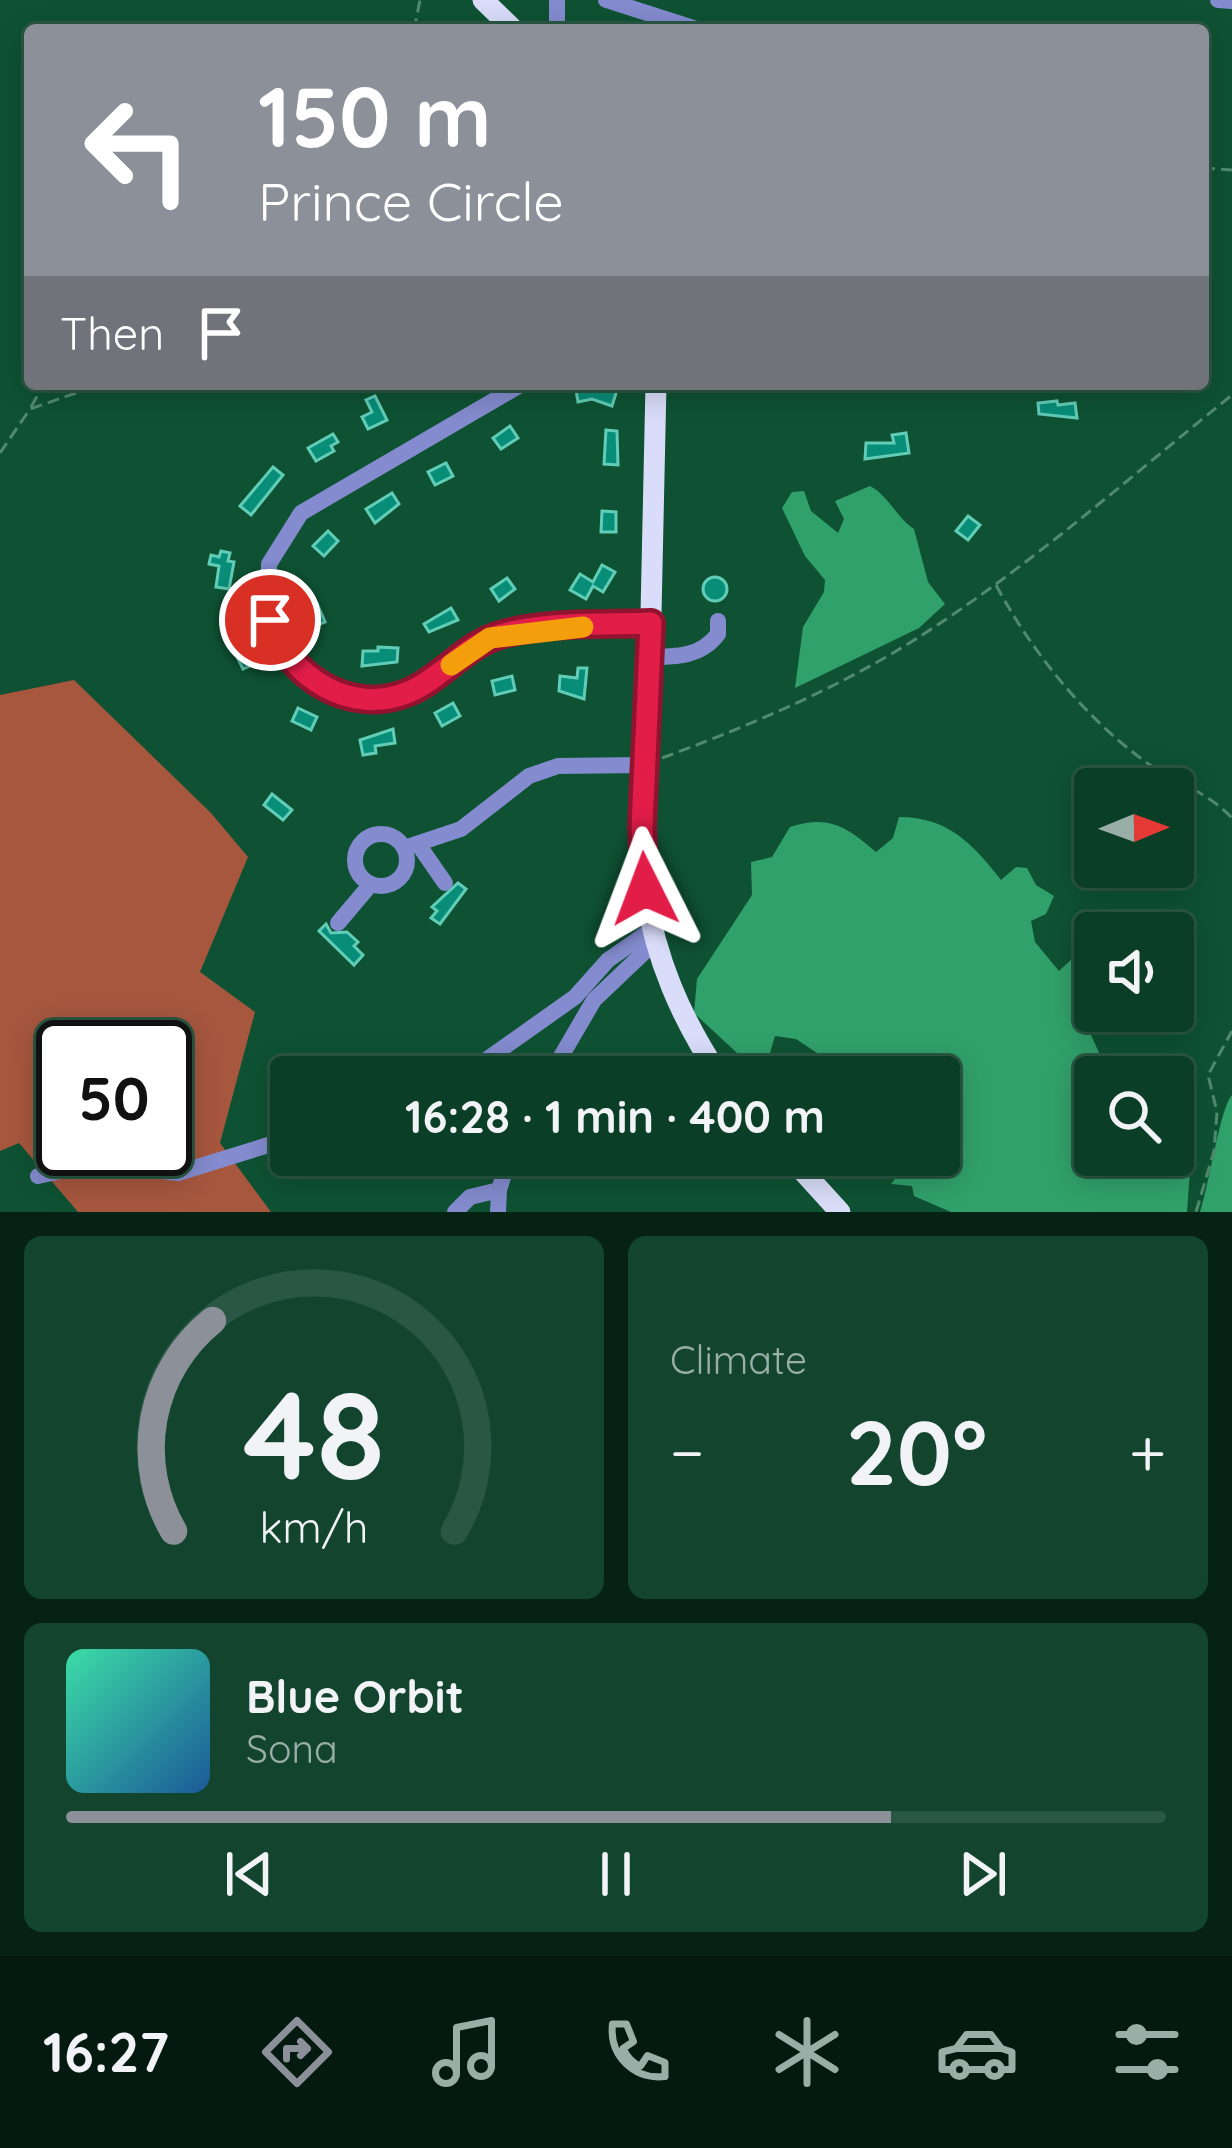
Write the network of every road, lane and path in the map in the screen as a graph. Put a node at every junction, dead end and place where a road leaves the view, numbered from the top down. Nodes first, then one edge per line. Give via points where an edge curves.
1 (483, 0) edge
2 (606, 0) edge
3 (1218, 0) edge
4 (1232, 1) edge
5 (508, 24) edge
6 (681, 24) edge
7 (41, 390) edge
8 (85, 390) edge
9 (512, 390) edge
10 (656, 390) edge
11 (1232, 395) edge
12 (30, 409) junction
13 (0, 454) edge
14 (995, 584) junction
15 (718, 620) dead end
16 (651, 623) junction
17 (648, 657) junction
18 (644, 765) junction
19 (1232, 818) edge
20 (411, 846) junction
21 (445, 883) dead end
22 (370, 884) junction
23 (338, 923) dead end
24 (653, 936) junction
25 (1232, 1031) edge
26 (492, 1056) edge
27 (561, 1056) edge
28 (708, 1056) edge
29 (270, 1145) edge
30 (192, 1169) edge
31 (503, 1176) edge
32 (807, 1176) edge
33 (499, 1190) junction
34 (455, 1212) edge
35 (498, 1212) edge
36 (840, 1212) edge
37 (1196, 1212) edge

1 - 5 main road
2 - 6 street
3 - 4 street
7 - 12 path
8 - 12 path
9 - 16 street via 301,513 269,564 268,606 280,644 325,689 381,698 406,694 503,635
10 - 16 main road
11 - 14 path
12 - 13 path
14 - 18 path via 858,674
14 - 19 path via 1061,681 1140,759
15 - 17 street via 707,647
16 - 17 main road
17 - 18 main road
18 - 20 street via 570,765 530,776 461,829
18 - 24 main road via 642,860
20 - 21 street
20 - 22 street via 401,877
20 - 22 street via 389,835 361,843 355,862
22 - 23 street
24 - 26 street via 608,960 575,997
24 - 27 street via 594,1000
24 - 28 main road via 676,1002
25 - 37 path via 1208,1075 1214,1151
29 - 30 street
31 - 33 street
32 - 36 main road
33 - 34 street via 470,1196
33 - 35 street

